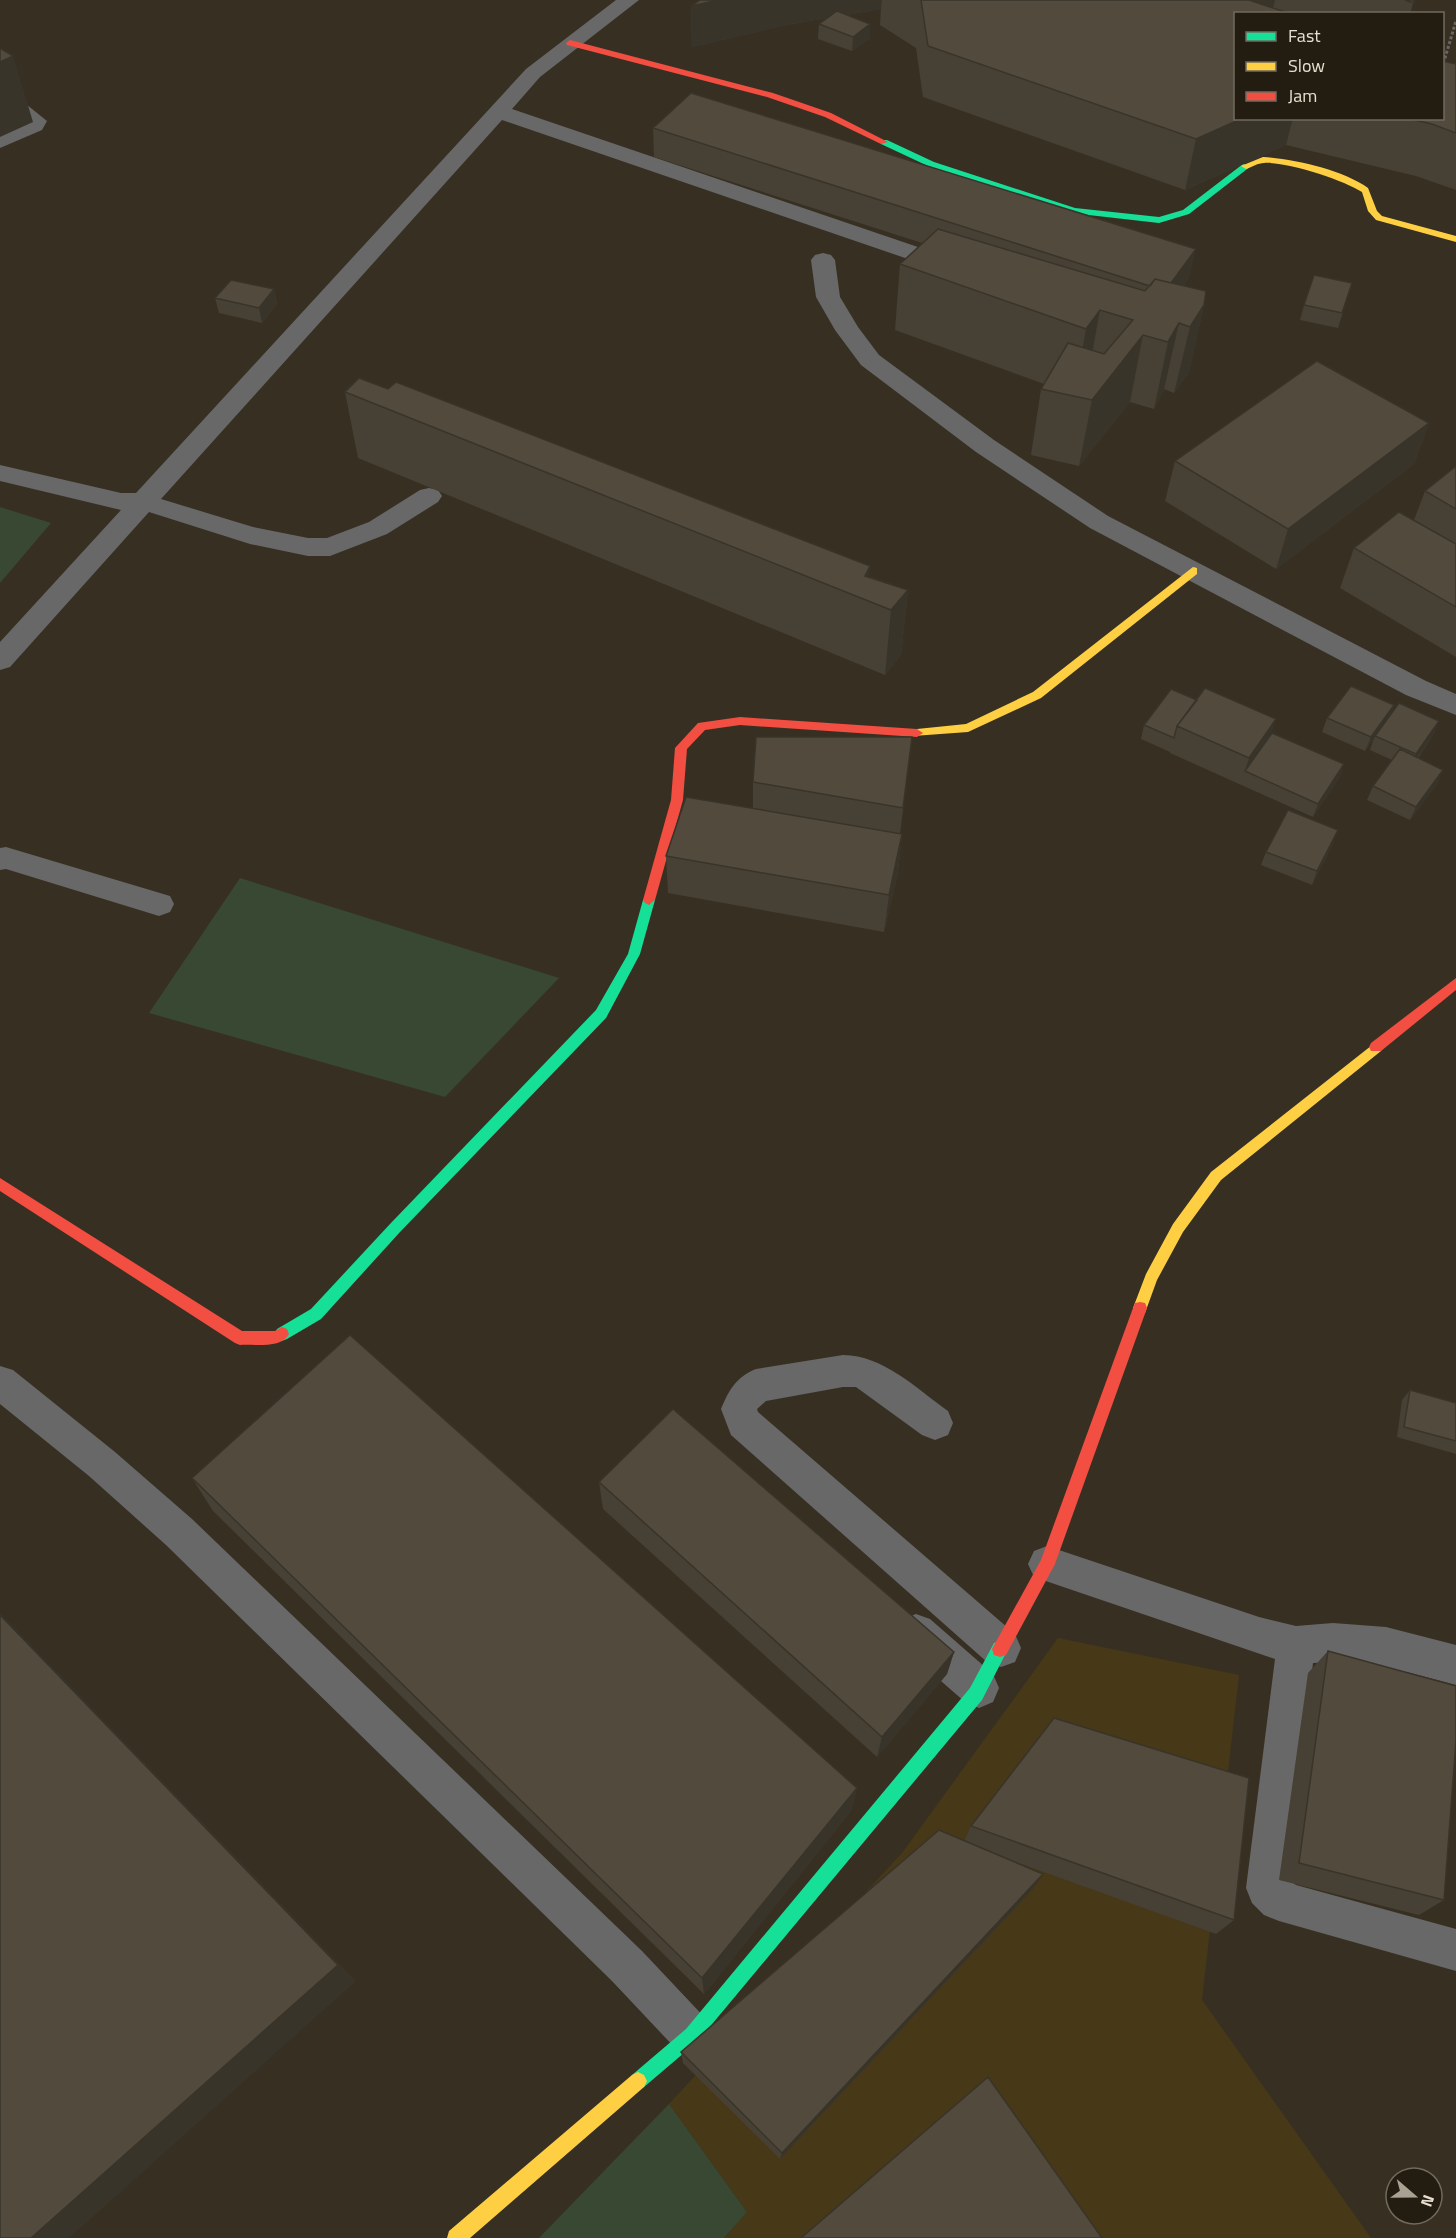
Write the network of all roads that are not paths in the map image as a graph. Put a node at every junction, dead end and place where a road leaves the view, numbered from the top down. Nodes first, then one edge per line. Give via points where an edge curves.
1 (629, 0) edge
2 (570, 43) junction
3 (0, 92) edge
4 (497, 111) junction
5 (0, 142) edge
6 (1456, 239) edge
7 (823, 260) dead end
8 (980, 276) edge
9 (0, 473) edge
10 (429, 496) dead end
11 (144, 502) junction
12 (1193, 571) junction
13 (0, 660) edge
14 (1456, 705) edge
15 (0, 859) edge
16 (159, 904) dead end
17 (1456, 983) edge
18 (0, 1184) edge
19 (0, 1382) edge
20 (935, 1423) dead end
21 (1047, 1564) junction
22 (887, 1607) edge
23 (1296, 1645) junction
24 (1001, 1648) junction
25 (1456, 1665) edge
26 (979, 1688) junction
27 (1456, 1950) edge
28 (692, 2035) junction
29 (456, 2238) edge

1 - 2 street
2 - 4 street via 533,73
2 - 6 street via 828,115 931,164 1074,212 1159,220 1186,212 1248,165 1263,160 1286,162 1354,182 1366,191 1371,212 1379,218
3 - 5 lane via 39,121
4 - 8 street
4 - 11 street
7 - 12 street via 828,297 870,360 985,447 1100,522
9 - 11 street via 121,502
10 - 11 street via 378,528 330,547 308,547 250,535
11 - 13 street
12 - 14 street via 1416,688
12 - 18 street via 1037,696 968,728 923,733 740,721 702,726 681,748 677,800 634,954 602,1014 316,1314 277,1337 240,1338
15 - 16 street
17 - 21 street via 1216,1176 1178,1228 1151,1278
19 - 28 street via 188,1540 627,1966
20 - 24 street via 858,1371 756,1386 739,1409 744,1423
21 - 23 street
21 - 24 street
22 - 26 street
23 - 25 street via 1333,1642 1386,1646
23 - 27 street via 1267,1888 1279,1900 1296,1906
24 - 26 street
26 - 28 street
28 - 29 street

